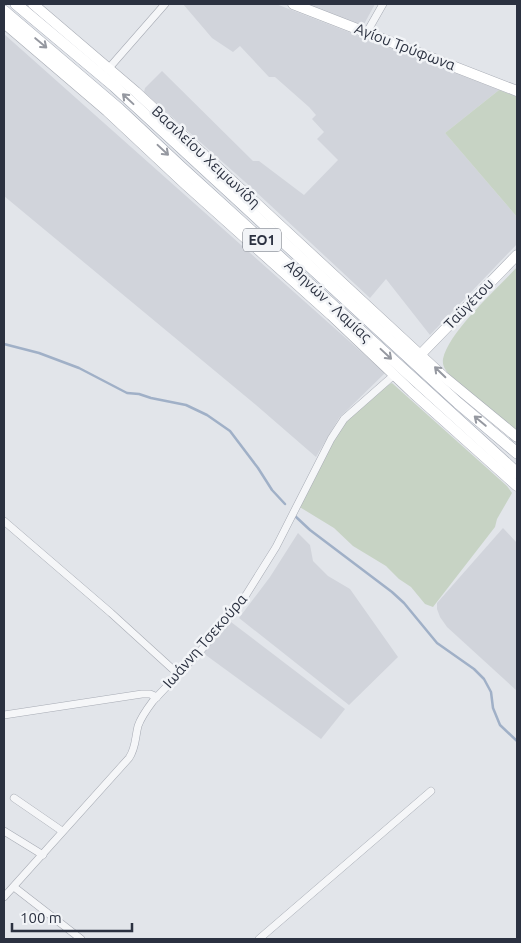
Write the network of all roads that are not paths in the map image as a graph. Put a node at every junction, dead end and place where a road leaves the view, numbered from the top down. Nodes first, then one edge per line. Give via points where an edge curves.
1 (16, 4) edge
2 (33, 4) edge
3 (165, 4) edge
4 (293, 4) edge
5 (383, 4) edge
6 (4, 11) edge
7 (4, 24) edge
8 (367, 32) junction
9 (109, 68) junction
10 (517, 91) edge
11 (517, 255) edge
12 (421, 354) junction
13 (394, 375) junction
14 (517, 438) edge
15 (517, 453) edge
16 (517, 473) edge
17 (517, 486) edge
18 (4, 521) edge
19 (178, 674) junction
20 (157, 696) junction
21 (4, 715) edge
22 (431, 791) dead end
23 (14, 798) dead end
24 (4, 830) edge
25 (62, 832) junction
26 (42, 855) junction
27 (4, 885) edge
28 (12, 888) junction
29 (4, 897) edge
30 (81, 939) edge
31 (259, 939) edge

15 -> 1 main road, Αθηνών - Λαμίας / ΕΟ1 via 458,403 114,86
2 - 9 street, Βασιλείου Χειμωνίδη
3 - 9 street
4 - 8 street, Αγίου Τρύφωνα
5 - 8 street
6 -> 16 main road, Αθηνών - Λαμίας / ΕΟ1 via 120,109
7 - 13 street via 117,120
8 - 10 street, Αγίου Τρύφωνα
9 - 12 street, Βασιλείου Χειμωνίδη
11 - 12 street, Ταϋγέτου
14 -> 12 street, Βασιλείου Χειμωνίδη
13 - 17 street
13 - 19 street, Ιωάννη Τσεκούρα via 344,420 331,439 280,540 246,595
18 - 19 street
19 - 20 street, Ιωάννη Τσεκούρα
20 - 21 street via 142,694
20 - 25 street, Ιωάννη Τσεκούρα via 140,720 136,745 129,758
22 - 31 street
23 - 25 street
24 - 26 street
25 - 26 street, Ιωάννη Τσεκούρα
26 - 28 street, Ιωάννη Τσεκούρα
27 - 28 street
28 - 29 street, Ιωάννη Τσεκούρα
28 - 30 street

